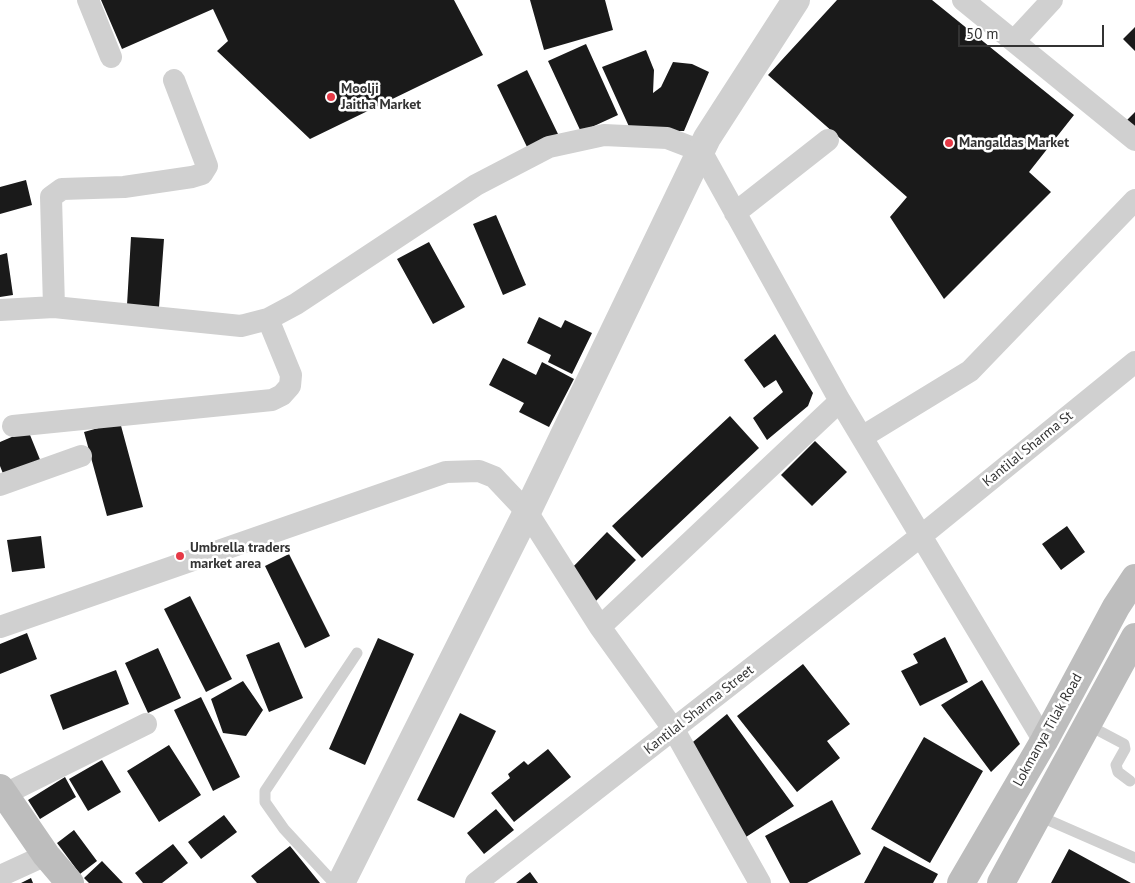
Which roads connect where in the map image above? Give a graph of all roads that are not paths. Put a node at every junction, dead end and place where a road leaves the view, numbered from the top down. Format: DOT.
graph roads {
  1 [pos="88,0"];
  2 [pos="796,0"];
  3 [pos="963,0"];
  4 [pos="1052,0"];
  5 [pos="1014,41"];
  6 [pos="111,57"];
  7 [pos="174,80"];
  8 [pos="828,140"];
  9 [pos="1135,140"];
  10 [pos="701,151"];
  11 [pos="1135,200"];
  12 [pos="735,213"];
  13 [pos="54,307"];
  14 [pos="0,310"];
  15 [pos="268,319"];
  16 [pos="1135,362"];
  17 [pos="840,401"];
  18 [pos="13,426"];
  19 [pos="862,437"];
  20 [pos="81,456"];
  21 [pos="0,485"];
  22 [pos="527,512"];
  23 [pos="921,536"];
  24 [pos="1135,578"];
  25 [pos="0,627"];
  26 [pos="600,627"];
  27 [pos="1135,637"];
  28 [pos="357,654"];
  29 [pos="146,724"];
  30 [pos="1088,725"];
  31 [pos="674,730"];
  32 [pos="1044,741"];
  33 [pos="1130,781"];
  34 [pos="2,791"];
  35 [pos="1039,816"];
  36 [pos="46,855"];
  37 [pos="1135,858"];
  38 [pos="0,876"];
  39 [pos="70,883"];
  40 [pos="334,883"];
  41 [pos="341,883"];
  42 [pos="476,883"];
  43 [pos="760,883"];
  44 [pos="961,883"];
  45 [pos="1002,883"];
  1 -- 6 [label="street"];
  2 -- 10 [label="street"];
  3 -- 5 [label="street"];
  4 -- 5 [label="street"];
  5 -- 9 [label="street"];
  7 -- 13 [label="street"];
  8 -- 12 [label="street"];
  10 -- 12 [label="street"];
  10 -- 15 [label="street"];
  10 -- 22 [label="street"];
  11 -- 19 [label="street"];
  12 -- 17 [label="street"];
  13 -- 14 [label="street"];
  13 -- 15 [label="street"];
  15 -- 18 [label="street"];
  16 -- 23 [label="street, Kantilal Sharma St"];
  17 -- 19 [label="street"];
  17 -- 26 [label="street"];
  19 -- 23 [label="street"];
  20 -- 21 [label="street"];
  22 -- 25 [label="street"];
  22 -- 26 [label="street"];
  22 -- 41 [label="street"];
  23 -- 31 [label="street, Kantilal Sharma Street"];
  23 -- 32 [label="street"];
  24 -- 32 [label="main road, Lokmanya Tilak Road"];
  26 -- 31 [label="street"];
  27 -- 30 [label="main road"];
  28 -- 40 [label="lane"];
  29 -- 34 [label="street"];
  30 -- 33 [label="lane"];
  30 -- 35 [label="main road"];
  31 -- 42 [label="street, Kantilal Sharma Street"];
  31 -- 43 [label="street"];
  32 -- 44 [label="main road, Lokmanya Tilak Road"];
  34 -- 36 [label="main road"];
  35 -- 37 [label="lane"];
  35 -- 45 [label="main road"];
  36 -- 38 [label="street"];
  36 -- 39 [label="main road"];
}
